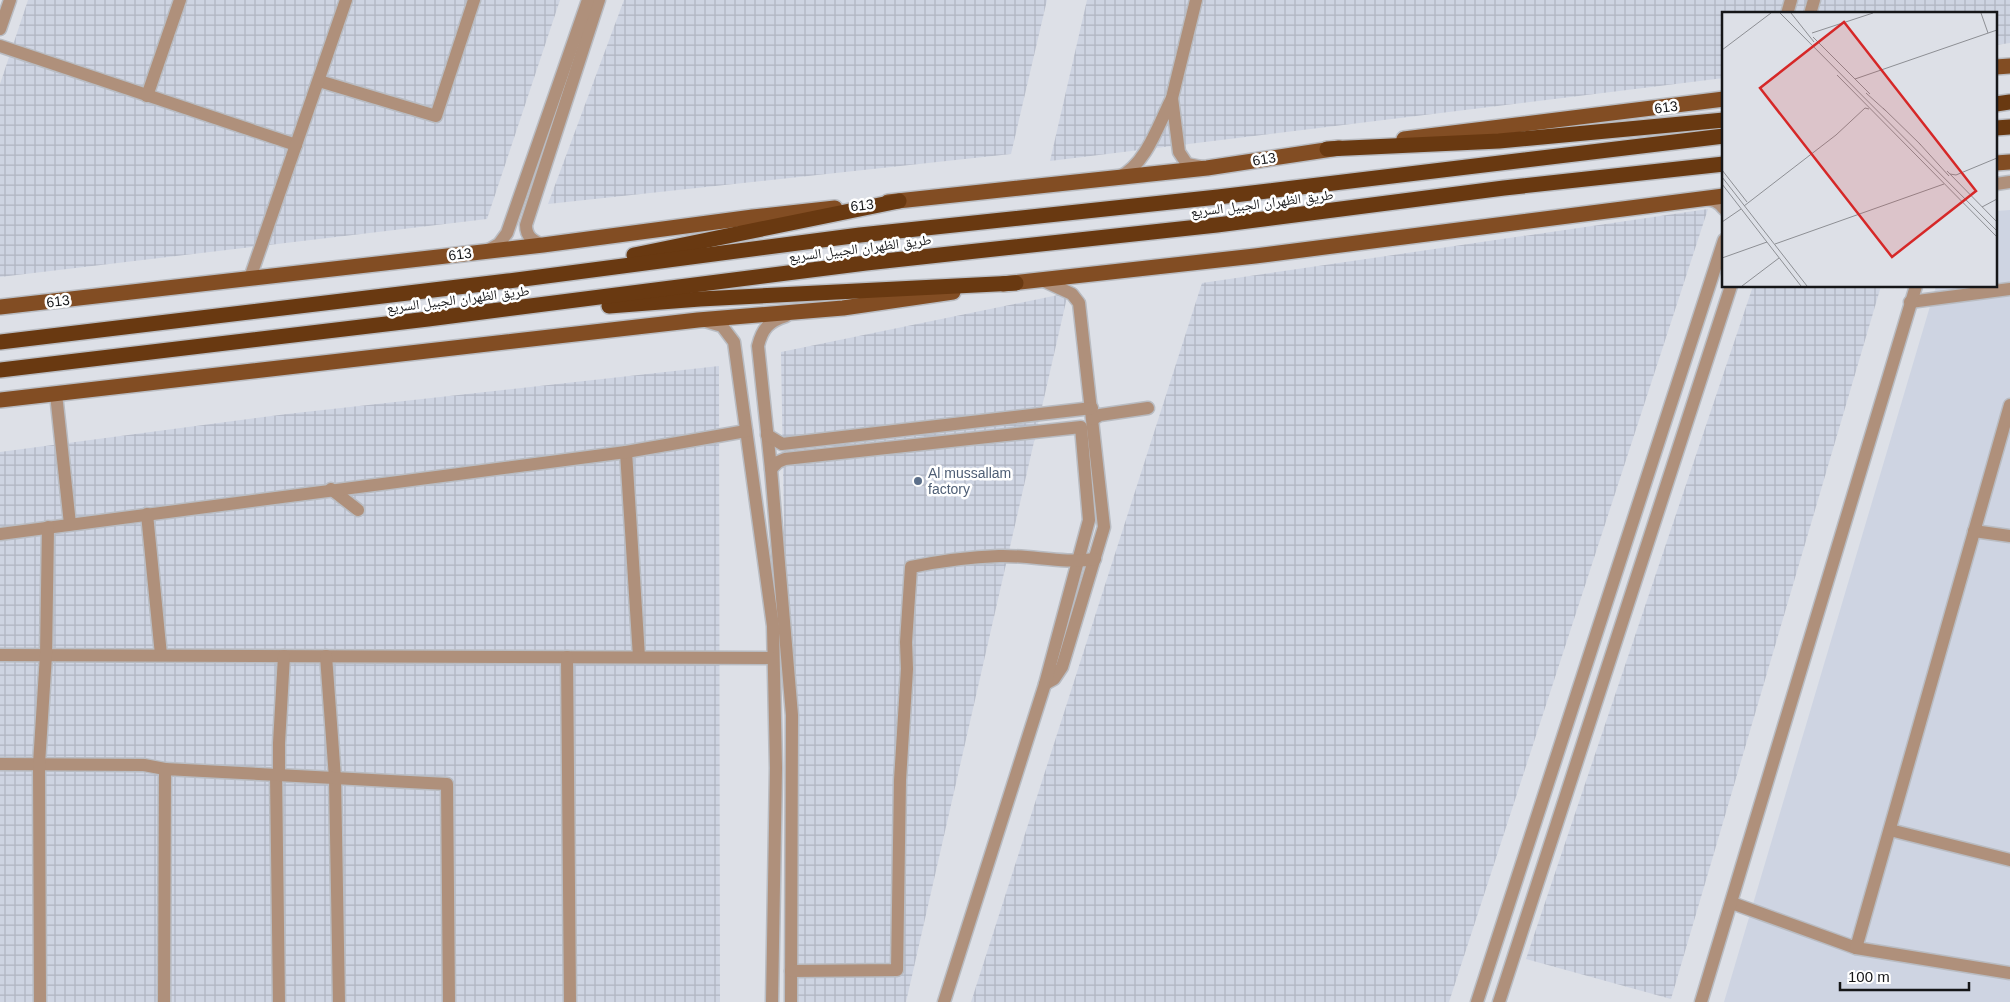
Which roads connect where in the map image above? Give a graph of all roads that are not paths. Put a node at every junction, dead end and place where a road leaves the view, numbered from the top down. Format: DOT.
graph roads {
  1 [pos="10,0"];
  2 [pos="180,0"];
  3 [pos="346,0"];
  4 [pos="474,0"];
  5 [pos="588,0"];
  6 [pos="599,0"];
  7 [pos="1196,0"];
  8 [pos="0,29"];
  9 [pos="0,46"];
  10 [pos="319,81"];
  11 [pos="147,96"];
  12 [pos="1172,98"];
  13 [pos="1722,99"];
  14 [pos="1722,120"];
  15 [pos="1722,136"];
  16 [pos="296,145"];
  17 [pos="1327,149"];
  18 [pos="1722,164"];
  19 [pos="1207,168"];
  20 [pos="1115,178"];
  21 [pos="1722,196"];
  22 [pos="1702,199"];
  23 [pos="899,201"];
  24 [pos="1722,206"];
  25 [pos="543,245"];
  26 [pos="1722,246"];
  27 [pos="486,250"];
  28 [pos="250,278"];
  29 [pos="508,281"];
  30 [pos="1044,281"];
  31 [pos="1016,282"];
  32 [pos="1730,288"];
  33 [pos="1915,288"];
  34 [pos="2010,289"];
  35 [pos="1910,302"];
  36 [pos="0,307"];
  37 [pos="800,312"];
  38 [pos="428,319"];
  39 [pos="698,320"];
  40 [pos="120,328"];
  41 [pos="0,333"];
  42 [pos="0,342"];
  43 [pos="0,370"];
  44 [pos="56,394"];
  45 [pos="0,400"];
  46 [pos="2010,405"];
  47 [pos="1148,408"];
  48 [pos="1090,420"];
  49 [pos="746,431"];
  50 [pos="876,433"];
  51 [pos="767,435"];
  52 [pos="858,451"];
  53 [pos="626,452"];
  54 [pos="771,469"];
  55 [pos="331,490"];
  56 [pos="358,510"];
  57 [pos="147,514"];
  58 [pos="70,524"];
  59 [pos="48,527"];
  60 [pos="1974,531"];
  61 [pos="0,534"];
  62 [pos="2010,536"];
  63 [pos="1095,558"];
  64 [pos="1078,562"];
  65 [pos="0,655"];
  66 [pos="46,655"];
  67 [pos="161,656"];
  68 [pos="284,656"];
  69 [pos="326,656"];
  70 [pos="567,657"];
  71 [pos="639,658"];
  72 [pos="773,658"];
  73 [pos="1045,684"];
  74 [pos="0,764"];
  75 [pos="39,764"];
  76 [pos="165,769"];
  77 [pos="278,774"];
  78 [pos="335,778"];
  79 [pos="1890,830"];
  80 [pos="1524,854"];
  81 [pos="2010,860"];
  82 [pos="1732,903"];
  83 [pos="1526,920"];
  84 [pos="1856,948"];
  85 [pos="791,971"];
  86 [pos="2010,973"];
  87 [pos="40,1002"];
  88 [pos="164,1002"];
  89 [pos="280,1002"];
  90 [pos="338,1002"];
  91 [pos="449,1002"];
  92 [pos="570,1002"];
  93 [pos="772,1002"];
  94 [pos="791,1002"];
  95 [pos="944,1002"];
  96 [pos="1476,1002"];
  97 [pos="1499,1002"];
  98 [pos="1701,1002"];
  1 -- 8 [label="street"];
  2 -- 11 [label="street"];
  3 -- 10 [label="street"];
  4 -- 10 [label="street"];
  5 -- 27 [label="street"];
  6 -- 25 [label="street"];
  7 -- 12 [label="street"];
  9 -- 11 [label="street"];
  10 -- 16 [label="street"];
  11 -- 16 [label="street"];
  12 -- 19 [label="street"];
  12 -- 20 [label="street"];
  13 -- 17 [label="main road, 613"];
  14 -- 17 [label="highway"];
  15 -- 29 [label="highway, طريق الظهران الجبيل السريع"];
  16 -- 28 [label="street"];
  17 -- 19 [label="main road, 613"];
  18 -- 38 [label="highway, طريق الظهران الجبيل السريع"];
  19 -- 20 [label="main road, 613"];
  20 -- 23 [label="main road, 613"];
  21 -- 22 [label="main road"];
  22 -- 24 [label="street"];
  22 -- 30 [label="main road"];
  23 -- 25 [label="main road, 613"];
  23 -- 29 [label="highway"];
  25 -- 27 [label="main road, 613"];
  26 -- 80 [label="street"];
  27 -- 28 [label="main road, 613"];
  28 -- 36 [label="main road, 613"];
  29 -- 40 [label="highway, طريق الظهران الجبيل السريع"];
  30 -- 31 [label="main road"];
  30 -- 48 [label="street"];
  31 -- 37 [label="main road"];
  31 -- 38 [label="highway"];
  32 -- 83 [label="street"];
  33 -- 35 [label="street"];
  34 -- 35 [label="street"];
  35 -- 82 [label="street"];
  37 -- 39 [label="main road"];
  37 -- 51 [label="street"];
  38 -- 43 [label="highway, طريق الظهران الجبيل السريع"];
  39 -- 44 [label="main road"];
  39 -- 49 [label="street"];
  40 -- 41 [label="highway"];
  40 -- 42 [label="highway, طريق الظهران الجبيل السريع"];
  44 -- 45 [label="main road"];
  44 -- 58 [label="street"];
  46 -- 60 [label="street"];
  47 -- 48 [label="street"];
  48 -- 50 [label="street"];
  48 -- 52 [label="street"];
  48 -- 63 [label="street"];
  48 -- 64 [label="street"];
  49 -- 53 [label="street"];
  49 -- 72 [label="street"];
  50 -- 51 [label="street"];
  50 -- 52 [label="street"];
  51 -- 54 [label="street"];
  52 -- 54 [label="street"];
  53 -- 55 [label="street"];
  53 -- 71 [label="street"];
  54 -- 85 [label="street"];
  55 -- 56 [label="street"];
  55 -- 57 [label="street"];
  57 -- 58 [label="street"];
  57 -- 67 [label="street"];
  58 -- 59 [label="street"];
  59 -- 61 [label="street"];
  59 -- 66 [label="street"];
  60 -- 62 [label="street"];
  60 -- 79 [label="street"];
  63 -- 64 [label="street"];
  63 -- 73 [label="street"];
  64 -- 73 [label="street"];
  64 -- 85 [label="street"];
  65 -- 66 [label="street"];
  66 -- 67 [label="street"];
  66 -- 75 [label="street"];
  67 -- 68 [label="street"];
  68 -- 69 [label="street"];
  68 -- 77 [label="street"];
  69 -- 70 [label="street"];
  69 -- 78 [label="street"];
  70 -- 71 [label="street"];
  70 -- 92 [label="street"];
  71 -- 72 [label="street"];
  72 -- 93 [label="street"];
  73 -- 95 [label="street"];
  74 -- 75 [label="street"];
  75 -- 76 [label="street"];
  75 -- 87 [label="street"];
  76 -- 77 [label="street"];
  76 -- 88 [label="street"];
  77 -- 78 [label="street"];
  77 -- 89 [label="street"];
  78 -- 90 [label="street"];
  78 -- 91 [label="street"];
  79 -- 81 [label="street"];
  79 -- 84 [label="street"];
  80 -- 83 [label="street"];
  80 -- 96 [label="street"];
  82 -- 84 [label="street"];
  82 -- 98 [label="street"];
  83 -- 97 [label="street"];
  84 -- 86 [label="street"];
  85 -- 94 [label="street"];
}
